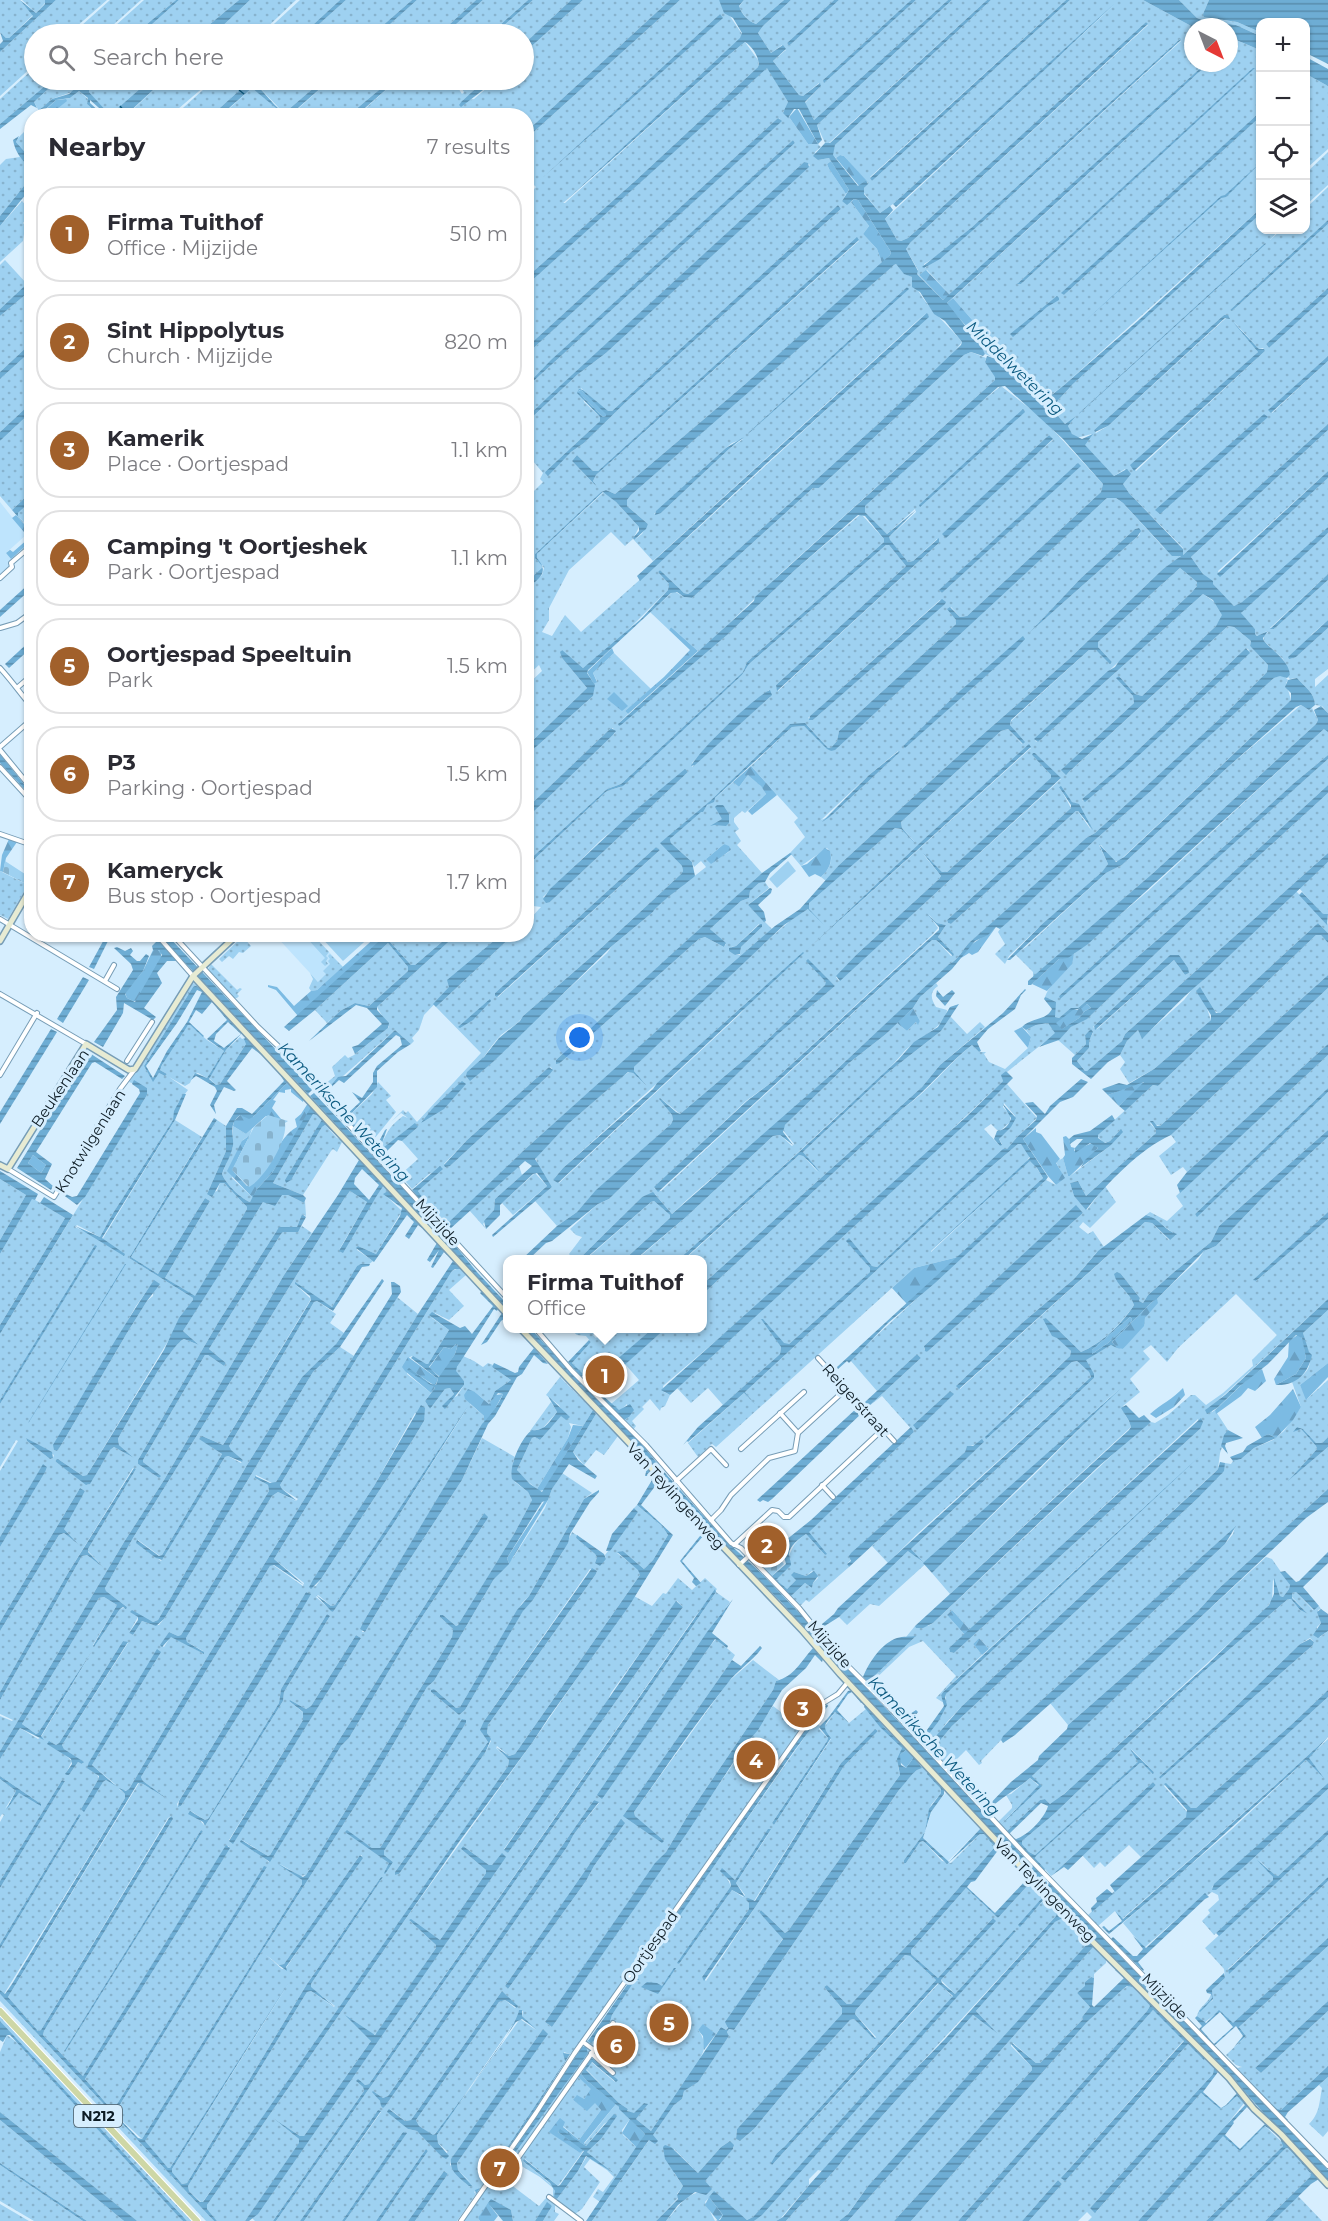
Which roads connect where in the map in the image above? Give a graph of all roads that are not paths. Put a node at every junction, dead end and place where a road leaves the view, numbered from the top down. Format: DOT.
graph roads {
  1 [pos="24,552"];
  2 [pos="0,578"];
  3 [pos="24,618"];
  4 [pos="0,628"];
  5 [pos="0,668"];
  6 [pos="24,682"];
  7 [pos="18,687"];
  8 [pos="24,698"];
  9 [pos="24,726"];
  10 [pos="0,749"];
  11 [pos="0,767"];
  12 [pos="24,779"];
  13 [pos="24,793"];
  14 [pos="0,834"];
  15 [pos="24,843"];
  16 [pos="24,899"];
  17 [pos="3,922"];
  18 [pos="24,934"];
  19 [pos="0,941"];
  20 [pos="38,942"];
  21 [pos="163,942"];
  22 [pos="179,942"];
  23 [pos="230,942"];
  24 [pos="114,965"];
  25 [pos="202,968"];
  26 [pos="194,976"];
  27 [pos="105,981"];
  28 [pos="117,989"];
  29 [pos="0,994"];
  30 [pos="37,1013"];
  31 [pos="152,1022"];
  32 [pos="142,1037"];
  33 [pos="152,1043"];
  34 [pos="86,1044"];
  35 [pos="127,1061"];
  36 [pos="135,1069"];
  37 [pos="0,1075"];
  38 [pos="0,1165"];
  39 [pos="8,1169"];
  40 [pos="503,1295"];
  41 [pos="503,1311"];
  42 [pos="524,1333"];
  43 [pos="539,1333"];
  44 [pos="818,1358"];
  45 [pos="846,1389"];
  46 [pos="804,1392"];
  47 [pos="780,1413"];
  48 [pos="883,1429"];
  49 [pos="798,1433"];
  50 [pos="894,1441"];
  51 [pos="741,1449"];
  52 [pos="726,1465"];
  53 [pos="675,1481"];
  54 [pos="822,1485"];
  55 [pos="833,1497"];
  56 [pos="711,1520"];
  57 [pos="734,1545"];
  58 [pos="748,1557"];
  59 [pos="741,1564"];
  60 [pos="848,1683"];
  61 [pos="0,2011"];
  62 [pos="613,2023"];
  63 [pos="583,2042"];
  64 [pos="592,2052"];
  65 [pos="613,2073"];
  66 [pos="502,2162"];
  67 [pos="1328,2166"];
  68 [pos="1328,2185"];
  69 [pos="549,2197"];
  70 [pos="197,2221"];
  71 [pos="461,2221"];
  72 [pos="581,2221"];
  1 -- 2 [label="street"];
  3 -- 4 [label="street"];
  5 -- 7 [label="street"];
  6 -- 7 [label="street"];
  7 -- 8 [label="street"];
  9 -- 10 [label="street"];
  10 -- 12 [label="street"];
  11 -- 13 [label="street"];
  14 -- 15 [label="street"];
  16 -- 17 [label="street"];
  17 -- 18 [label="street"];
  17 -- 19 [label="street"];
  20 -- 27 [label="street"];
  21 -- 26 [label="street"];
  22 -- 25 [label="street, Mijzijde"];
  23 -- 25 [label="street"];
  24 -- 27 [label="street"];
  25 -- 26 [label="street"];
  25 -- 40 [label="street, Mijzijde"];
  26 -- 33 [label="street"];
  26 -- 41 [label="street"];
  27 -- 28 [label="street"];
  29 -- 30 [label="street"];
  30 -- 34 [label="street"];
  30 -- 37 [label="street"];
  31 -- 32 [label="street"];
  32 -- 33 [label="street"];
  32 -- 35 [label="street"];
  33 -- 36 [label="street"];
  34 -- 36 [label="street, Beukenlaan"];
  34 -- 39 [label="street, Beukenlaan"];
  36 -- 39 [label="street, Knotwilgenlaan"];
  38 -- 39 [label="street"];
  42 -- 59 [label="street, Van Teylingenweg"];
  43 -- 53 [label="street, Mijzijde"];
  44 -- 45 [label="street, Reigerstraat"];
  45 -- 48 [label="street, Reigerstraat"];
  45 -- 49 [label="street"];
  46 -- 47 [label="street"];
  47 -- 49 [label="street"];
  47 -- 51 [label="street"];
  48 -- 50 [label="street, Reigerstraat"];
  48 -- 54 [label="street"];
  49 -- 56 [label="street"];
  52 -- 53 [label="street"];
  53 -- 56 [label="street, Mijzijde"];
  54 -- 55 [label="street"];
  54 -- 57 [label="street"];
  56 -- 57 [label="street, Mijzijde"];
  57 -- 58 [label="street, Mijzijde"];
  58 -- 59 [label="street"];
  58 -- 67 [label="street, Mijzijde"];
  59 -- 60 [label="street, Van Teylingenweg"];
  60 -- 63 [label="street, Oortjespad"];
  60 -- 68 [label="street, Van Teylingenweg"];
  61 -- 70 [label="main road, N212"];
  62 -- 64 [label="street"];
  63 -- 64 [label="street"];
  63 -- 66 [label="street, Oortjespad"];
  64 -- 65 [label="street"];
  64 -- 66 [label="street"];
  66 -- 71 [label="street, Oortjespad"];
  69 -- 72 [label="street"];
}
